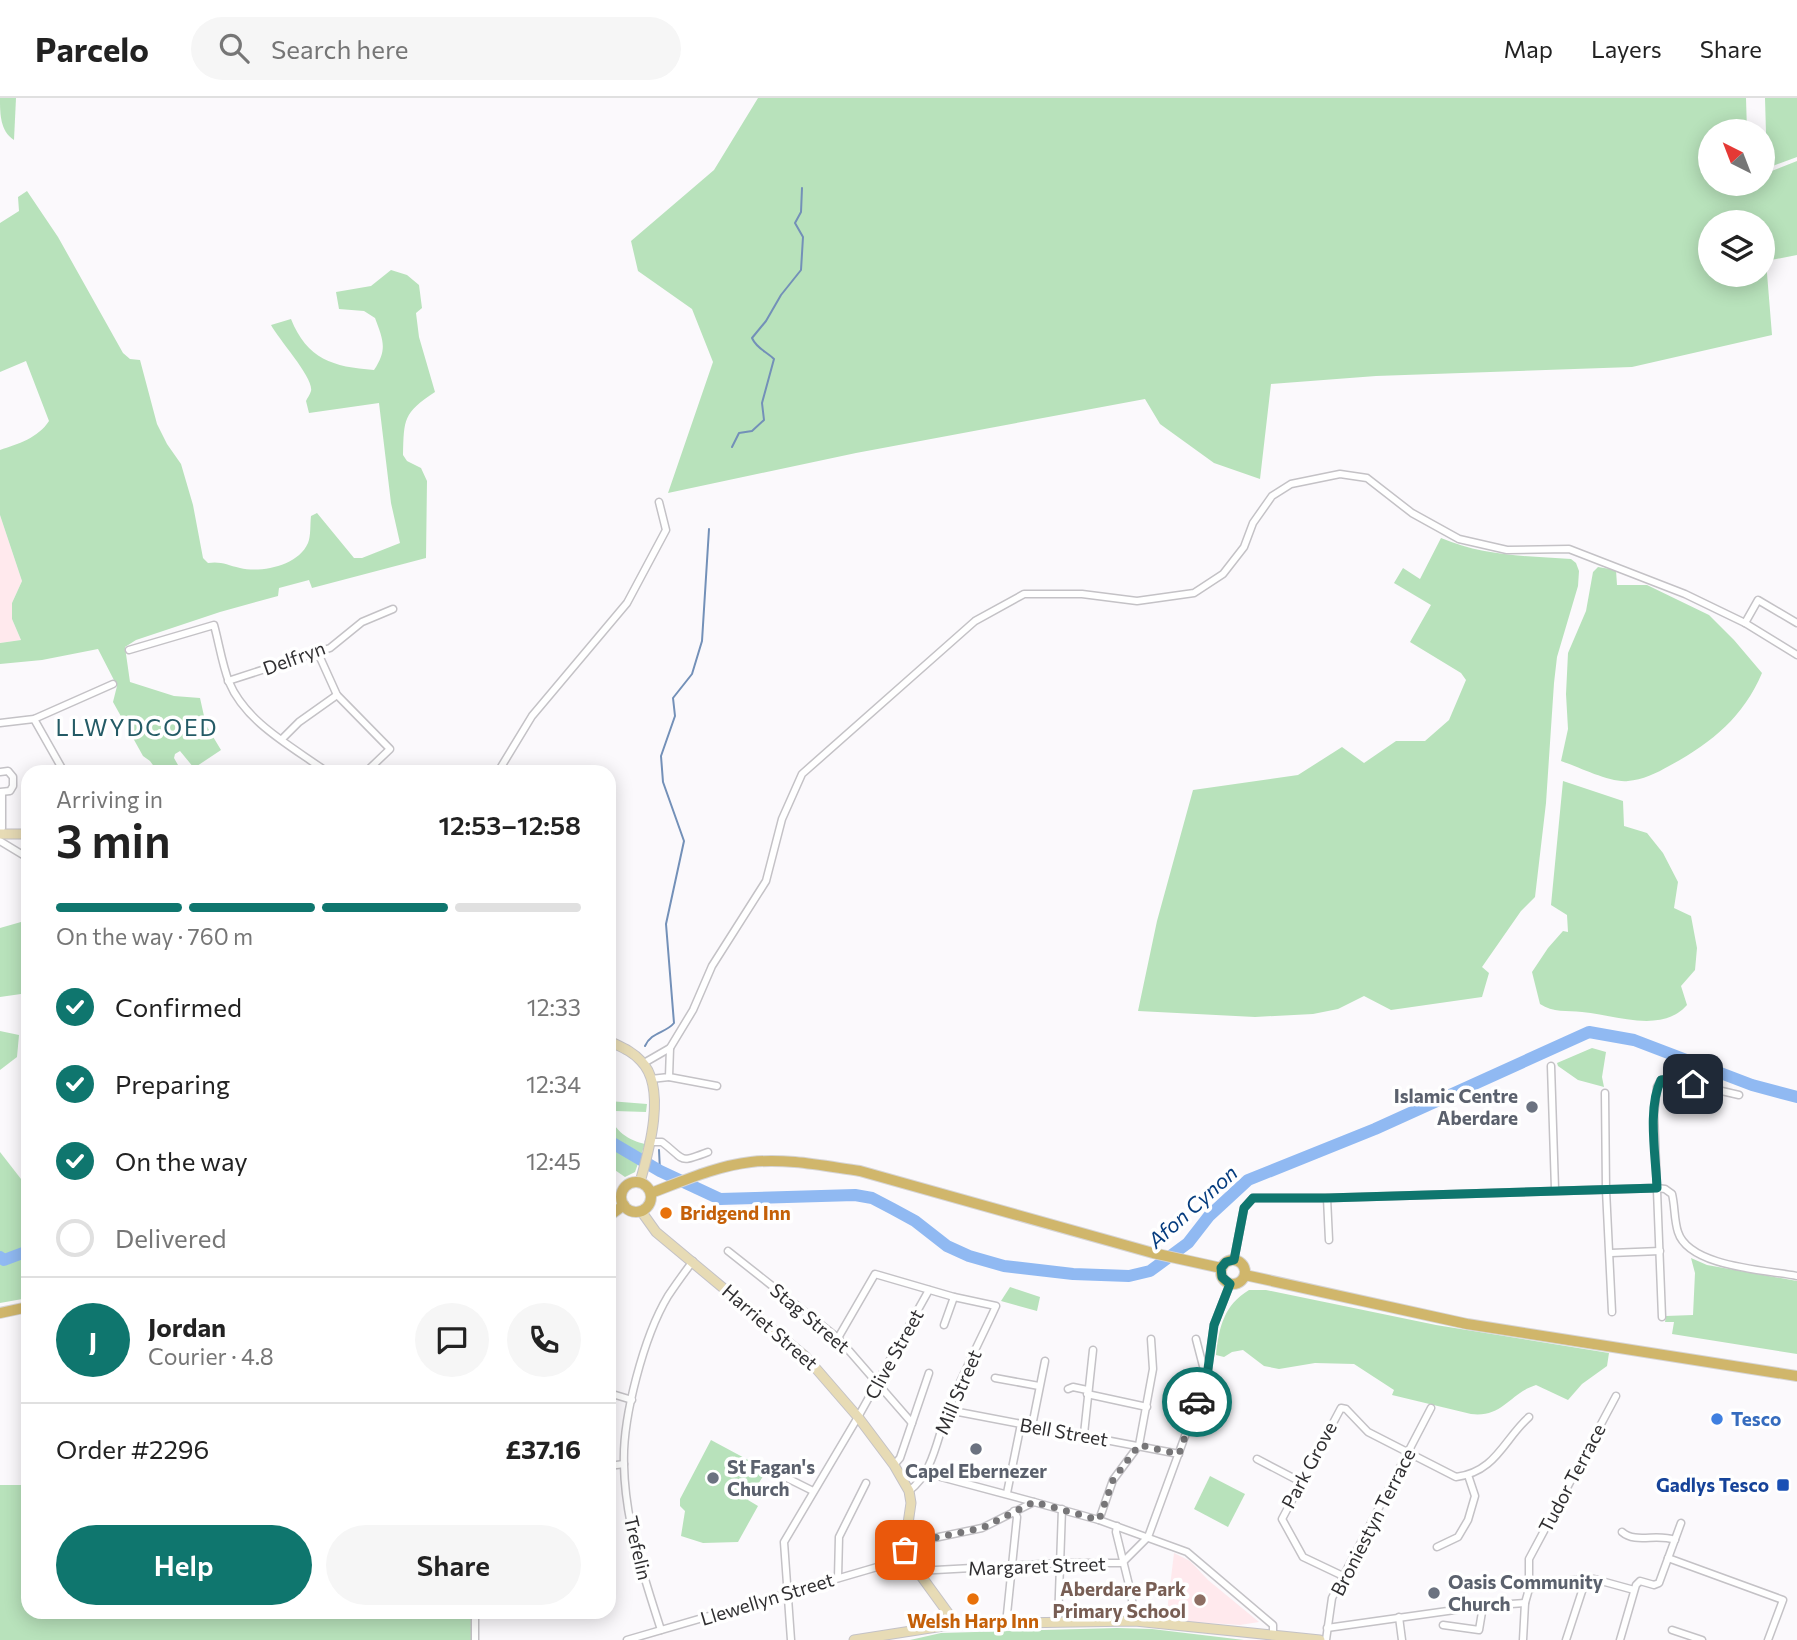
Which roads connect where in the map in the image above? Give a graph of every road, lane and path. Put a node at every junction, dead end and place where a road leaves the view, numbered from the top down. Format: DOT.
graph roads {
  1 [pos="659,502"];
  2 [pos="393,609"];
  3 [pos="1745,623"];
  4 [pos="1797,623"];
  5 [pos="129,650"];
  6 [pos="318,653"];
  7 [pos="1797,655"];
  8 [pos="228,681"];
  9 [pos="113,684"];
  10 [pos="337,695"];
  11 [pos="34,719"];
  12 [pos="0,723"];
  13 [pos="282,739"];
  14 [pos="60,765"];
  15 [pos="317,765"];
  16 [pos="373,765"];
  17 [pos="502,765"];
  18 [pos="0,772"];
  19 [pos="1,792"];
  20 [pos="0,833"];
  21 [pos="21,834"];
  22 [pos="0,841"];
  23 [pos="21,854"];
  24 [pos="616,1044"];
  25 [pos="670,1048"];
  26 [pos="644,1063"];
  27 [pos="1551,1066"];
  28 [pos="669,1077"];
  29 [pos="651,1079"];
  30 [pos="717,1086"];
  31 [pos="1605,1093"];
  32 [pos="1739,1095"];
  33 [pos="649,1142"];
  34 [pos="708,1152"];
  35 [pos="641,1177"];
  36 [pos="1657,1188"];
  37 [pos="1555,1189"];
  38 [pos="1606,1190"];
  39 [pos="651,1193"];
  40 [pos="1327,1198"];
  41 [pos="624,1205"];
  42 [pos="616,1211"];
  43 [pos="641,1211"];
  44 [pos="1329,1240"];
  45 [pos="729,1251"];
  46 [pos="1660,1251"];
  47 [pos="1611,1253"];
  48 [pos="1234,1260"];
  49 [pos="693,1261"];
  50 [pos="1221,1268"];
  51 [pos="1245,1275"];
  52 [pos="1797,1276"];
  53 [pos="1230,1284"];
  54 [pos="929,1290"];
  55 [pos="954,1297"];
  56 [pos="21,1308"];
  57 [pos="1612,1312"];
  58 [pos="0,1313"];
  59 [pos="1662,1317"];
  60 [pos="944,1325"];
  61 [pos="838,1338"];
  62 [pos="1151,1339"];
  63 [pos="1196,1339"];
  64 [pos="1093,1350"];
  65 [pos="1045,1361"];
  66 [pos="1208,1368"];
  67 [pos="929,1373"];
  68 [pos="1797,1376"];
  69 [pos="996,1378"];
  70 [pos="878,1382"];
  71 [pos="1039,1386"];
  72 [pos="1068,1389"];
  73 [pos="1087,1392"];
  74 [pos="616,1395"];
  75 [pos="1616,1396"];
  76 [pos="632,1400"];
  77 [pos="1147,1407"];
  78 [pos="1431,1408"];
  79 [pos="948,1410"];
  80 [pos="859,1417"];
  81 [pos="1529,1418"];
  82 [pos="912,1423"];
  83 [pos="1021,1424"];
  84 [pos="1032,1426"];
  85 [pos="1084,1434"];
  86 [pos="1139,1445"];
  87 [pos="1408,1453"];
  88 [pos="1179,1454"];
  89 [pos="1257,1459"];
  90 [pos="624,1464"];
  91 [pos="616,1465"];
  92 [pos="894,1465"];
  93 [pos="767,1468"];
  94 [pos="926,1473"];
  95 [pos="1468,1475"];
  96 [pos="1301,1482"];
  97 [pos="866,1483"];
  98 [pos="909,1491"];
  99 [pos="813,1492"];
  100 [pos="1006,1493"];
  101 [pos="1034,1502"];
  102 [pos="1062,1509"];
  103 [pos="1014,1511"];
  104 [pos="1099,1520"];
  105 [pos="1681,1523"];
  106 [pos="1117,1526"];
  107 [pos="1622,1532"];
  108 [pos="1148,1537"];
  109 [pos="1675,1540"];
  110 [pos="905,1544"];
  111 [pos="1437,1547"];
  112 [pos="908,1558"];
  113 [pos="1668,1558"];
  114 [pos="1124,1561"];
  115 [pos="1061,1563"];
  116 [pos="1011,1566"];
  117 [pos="916,1571"];
  118 [pos="1343,1576"];
  119 [pos="838,1578"];
  120 [pos="1586,1579"];
  121 [pos="1529,1589"];
  122 [pos="1634,1590"];
  123 [pos="787,1593"];
  124 [pos="1525,1603"];
  125 [pos="1483,1606"];
  126 [pos="1399,1617"];
  127 [pos="475,1619"];
  128 [pos="1135,1621"];
  129 [pos="1058,1622"];
  130 [pos="956,1624"];
  131 [pos="1006,1624"];
  132 [pos="1443,1625"];
  133 [pos="1327,1628"];
  134 [pos="661,1630"];
  135 [pos="1672,1630"];
  136 [pos="1273,1636"];
  137 [pos="475,1640"];
  138 [pos="626,1640"];
  139 [pos="791,1640"];
  140 [pos="854,1640"];
  141 [pos="1320,1640"];
  142 [pos="1326,1640"];
  143 [pos="1402,1640"];
  144 [pos="1523,1640"];
  145 [pos="1566,1640"];
  146 [pos="1620,1640"];
  147 [pos="1702,1640"];
  148 [pos="1769,1640"];
  1 -- 17 [label="street"];
  2 -- 6 [label="street, Delfryn"];
  3 -- 4 [label="street"];
  3 -- 7 [label="street"];
  3 -- 25 [label="street"];
  5 -- 8 [label="street"];
  6 -- 8 [label="street, Delfryn"];
  6 -- 10 [label="street"];
  8 -- 13 [label="street"];
  9 -- 11 [label="street"];
  10 -- 13 [label="street"];
  10 -- 16 [label="street"];
  11 -- 12 [label="street"];
  11 -- 14 [label="street"];
  13 -- 15 [label="street"];
  18 -- 19 [label="street"];
  19 -- 20 [label="street"];
  20 -- 21 [label="main road"];
  22 -- 23 [label="street"];
  24 -- 26 [label="main road"];
  25 -- 26 [label="street"];
  25 -- 28 [label="street"];
  26 -- 29 [label="main road"];
  27 -- 37 [label="street"];
  28 -- 29 [label="street"];
  28 -- 30 [label="street"];
  29 -- 33 [label="main road"];
  31 -- 38 [label="street"];
  32 -- 36 [label="street"];
  33 -- 34 [label="street"];
  33 -- 35 [label="main road"];
  35 -- 39 [label="main road"];
  35 -- 41 [label="main road"];
  36 -- 38 [label="street"];
  36 -- 46 [label="street"];
  36 -- 52 [label="street"];
  37 -- 38 [label="street"];
  37 -- 40 [label="street"];
  38 -- 47 [label="street"];
  39 -- 43 [label="main road"];
  39 -- 50 [label="main road"];
  40 -- 44 [label="street"];
  40 -- 48 [label="street"];
  41 -- 42 [label="main road"];
  41 -- 43 [label="main road"];
  43 -- 49 [label="main road, Harriet Street"];
  45 -- 61 [label="street, Stag Street"];
  46 -- 47 [label="street"];
  46 -- 59 [label="street"];
  47 -- 57 [label="street"];
  48 -- 50 [label="main road"];
  48 -- 51 [label="main road"];
  49 -- 76 [label="street, Trefelin"];
  49 -- 80 [label="main road, Harriet Street"];
  50 -- 53 [label="main road"];
  51 -- 53 [label="main road"];
  51 -- 68 [label="main road"];
  53 -- 66 [label="street"];
  54 -- 55 [label="street"];
  54 -- 61 [label="street"];
  54 -- 70 [label="street, Clive Street"];
  55 -- 60 [label="street"];
  55 -- 79 [label="street, Mill Street"];
  56 -- 58 [label="main road"];
  61 -- 70 [label="street, Stag Street"];
  62 -- 77 [label="street"];
  63 -- 66 [label="street"];
  64 -- 73 [label="street"];
  65 -- 71 [label="street"];
  66 -- 88 [label="street"];
  67 -- 82 [label="street"];
  69 -- 71 [label="street"];
  70 -- 80 [label="street, Clive Street"];
  70 -- 82 [label="street, Stag Street"];
  71 -- 84 [label="street"];
  72 -- 73 [label="street"];
  73 -- 77 [label="street"];
  73 -- 85 [label="street"];
  74 -- 76 [label="street"];
  75 -- 121 [label="street, Tudor Terrace"];
  76 -- 90 [label="street, Trefelin"];
  77 -- 86 [label="street"];
  78 -- 87 [label="street, Broniestyn Terrace"];
  79 -- 83 [label="street, Bell Street"];
  79 -- 94 [label="street, Mill Street"];
  80 -- 92 [label="main road, Harriet Street"];
  80 -- 99 [label="street, Clive Street"];
  81 -- 95 [label="street"];
  82 -- 92 [label="street"];
  83 -- 84 [label="street, Bell Street"];
  83 -- 100 [label="street"];
  84 -- 85 [label="street, Bell Street"];
  85 -- 86 [label="street, Bell Street"];
  86 -- 88 [label="street, Bell Street"];
  86 -- 104 [label="street"];
  87 -- 95 [label="street"];
  87 -- 96 [label="street, Park Grove"];
  87 -- 118 [label="street, Broniestyn Terrace"];
  88 -- 108 [label="street"];
  89 -- 96 [label="street"];
  90 -- 91 [label="street"];
  90 -- 134 [label="street, Trefelin"];
  92 -- 98 [label="main road, Harriet Street"];
  93 -- 99 [label="street"];
  94 -- 98 [label="street, Mill Street"];
  94 -- 100 [label="street"];
  95 -- 111 [label="street"];
  96 -- 118 [label="street, Park Grove"];
  97 -- 119 [label="street"];
  98 -- 110 [label="main road"];
  99 -- 123 [label="street, Clive Street"];
  100 -- 101 [label="street"];
  101 -- 102 [label="street"];
  101 -- 103 [label="street"];
  102 -- 104 [label="street"];
  102 -- 115 [label="street"];
  103 -- 110 [label="street"];
  103 -- 116 [label="street"];
  104 -- 106 [label="street"];
  105 -- 109 [label="street"];
  106 -- 108 [label="street"];
  106 -- 114 [label="street"];
  107 -- 109 [label="street"];
  108 -- 114 [label="street, Margaret Street"];
  108 -- 136 [label="street"];
  109 -- 113 [label="street"];
  110 -- 112 [label="main road"];
  112 -- 117 [label="main road"];
  112 -- 119 [label="street, Llewellyn Street"];
  113 -- 122 [label="street"];
  113 -- 148 [label="street"];
  114 -- 115 [label="street, Margaret Street"];
  114 -- 128 [label="street"];
  115 -- 116 [label="street, Margaret Street"];
  115 -- 129 [label="street"];
  116 -- 117 [label="street, Margaret Street"];
  116 -- 131 [label="street"];
  117 -- 130 [label="main road"];
  118 -- 133 [label="street, Broniestyn Terrace"];
  119 -- 123 [label="street, Llewellyn Street"];
  120 -- 121 [label="street"];
  120 -- 122 [label="street"];
  120 -- 145 [label="street"];
  121 -- 124 [label="street"];
  122 -- 146 [label="street"];
  123 -- 134 [label="street, Llewellyn Street"];
  123 -- 139 [label="street, Clive Street"];
  124 -- 125 [label="street"];
  124 -- 144 [label="street"];
  125 -- 126 [label="street"];
  125 -- 132 [label="street"];
  126 -- 133 [label="street"];
  126 -- 143 [label="street"];
  127 -- 137 [label="street"];
  128 -- 129 [label="main road"];
  128 -- 136 [label="main road"];
  129 -- 131 [label="main road"];
  130 -- 131 [label="main road"];
  130 -- 140 [label="main road"];
  133 -- 142 [label="street, Broniestyn Terrace"];
  134 -- 138 [label="street, Llewellyn Street"];
  135 -- 147 [label="street"];
  136 -- 141 [label="main road"];
}
